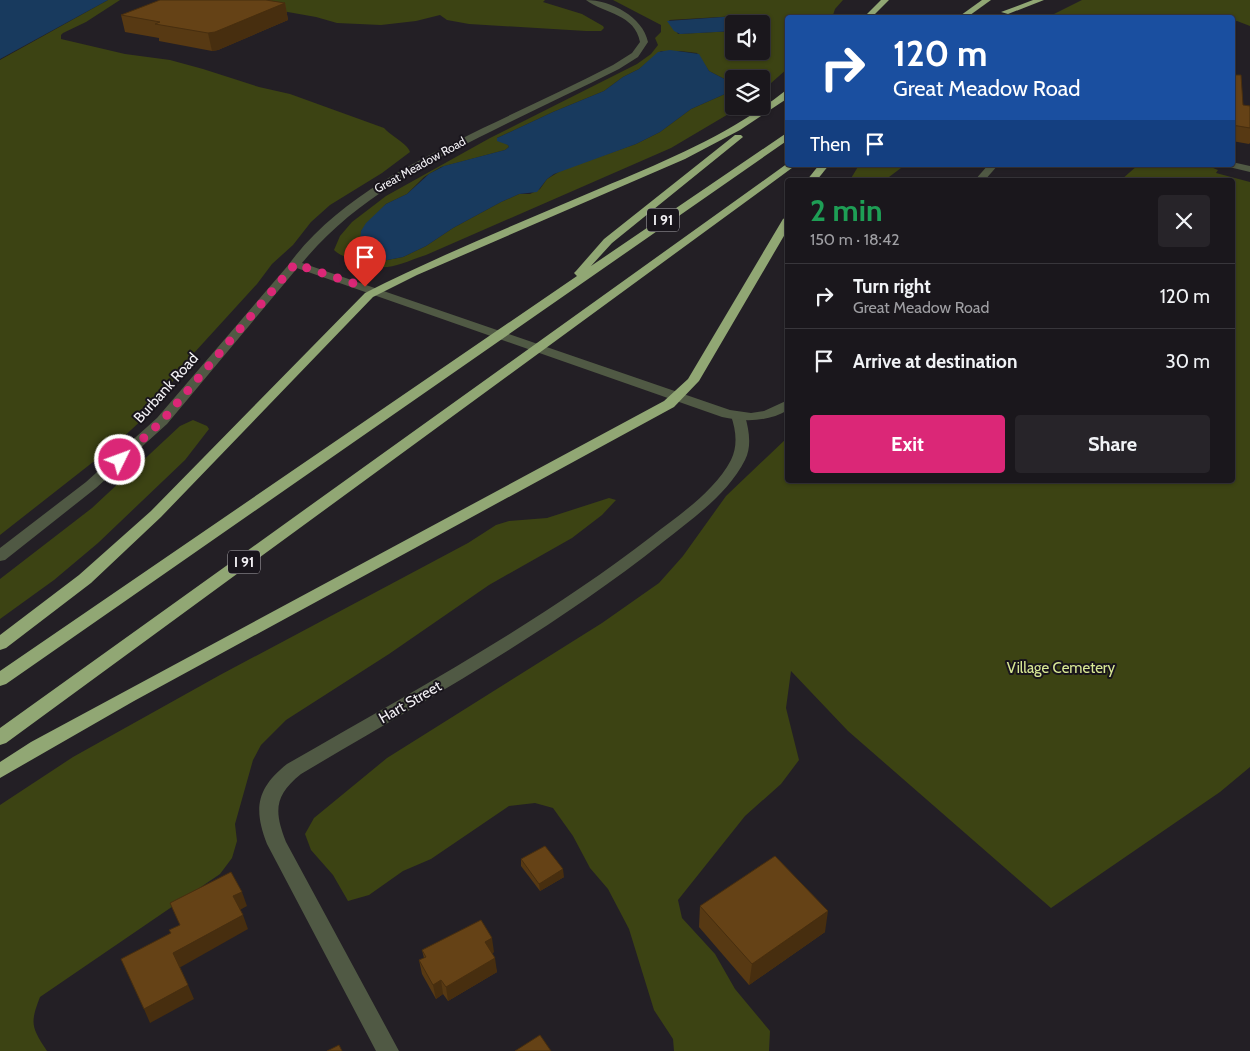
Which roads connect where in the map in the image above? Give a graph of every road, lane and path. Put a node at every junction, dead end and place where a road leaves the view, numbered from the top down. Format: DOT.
graph roads {
  1 [pos="590,0"];
  2 [pos="876,0"];
  3 [pos="885,0"];
  4 [pos="988,0"];
  5 [pos="1024,0"];
  6 [pos="1040,0"];
  7 [pos="1005,12"];
  8 [pos="869,14"];
  9 [pos="965,15"];
  10 [pos="1001,15"];
  11 [pos="785,95"];
  12 [pos="757,118"];
  13 [pos="785,137"];
  14 [pos="1235,166"];
  15 [pos="788,167"];
  16 [pos="822,167"];
  17 [pos="991,167"];
  18 [pos="1250,169"];
  19 [pos="814,178"];
  20 [pos="982,178"];
  21 [pos="785,224"];
  22 [pos="295,264"];
  23 [pos="577,280"];
  24 [pos="375,291"];
  25 [pos="677,398"];
  26 [pos="785,406"];
  27 [pos="738,416"];
  28 [pos="0,556"];
  29 [pos="0,644"];
  30 [pos="0,680"];
  31 [pos="0,738"];
  32 [pos="0,771"];
  33 [pos="388,1051"];
  1 -- 22 [label="street, Great Meadow Road"];
  2 -- 8 [label="highway"];
  3 -- 8 [label="highway"];
  4 -- 9 [label="highway"];
  5 -- 7 [label="highway"];
  6 -- 7 [label="highway"];
  7 -- 10 [label="highway"];
  11 -- 12 [label="highway"];
  12 -- 23 [label="highway"];
  12 -- 24 [label="highway"];
  13 -- 23 [label="highway, I 91"];
  14 -- 18 [label="street"];
  15 -- 31 [label="highway, I 91"];
  16 -- 19 [label="highway"];
  17 -- 20 [label="street"];
  21 -- 25 [label="highway"];
  22 -- 24 [label="street"];
  22 -- 28 [label="street, Burbank Road"];
  23 -- 30 [label="highway, I 91"];
  24 -- 25 [label="street"];
  24 -- 29 [label="highway"];
  25 -- 27 [label="street"];
  25 -- 32 [label="highway"];
  26 -- 27 [label="street"];
  27 -- 33 [label="street, Hart Street"];
}
